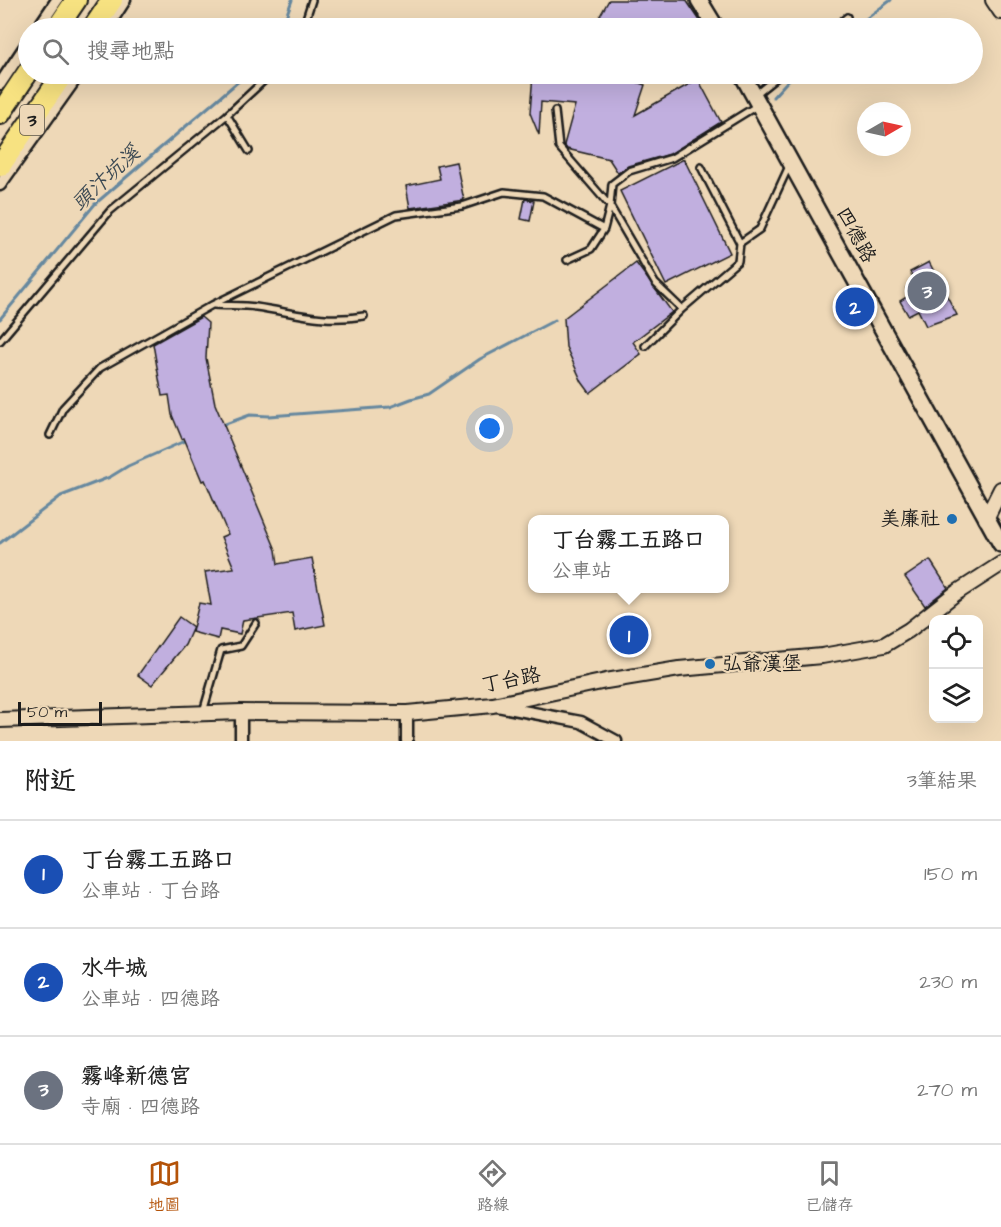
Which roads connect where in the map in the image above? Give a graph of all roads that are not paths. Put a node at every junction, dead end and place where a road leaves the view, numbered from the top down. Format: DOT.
graph roads {
  1 [pos="57,0"];
  2 [pos="76,0"];
  3 [pos="112,0"];
  4 [pos="125,0"];
  5 [pos="312,0"];
  6 [pos="699,0"];
  7 [pos="993,0"];
  8 [pos="1001,12"];
  9 [pos="45,18"];
  10 [pos="64,18"];
  11 [pos="100,18"];
  12 [pos="113,18"];
  13 [pos="306,18"];
  14 [pos="710,18"];
  15 [pos="18,57"];
  16 [pos="0,84"];
  17 [pos="20,84"];
  18 [pos="56,84"];
  19 [pos="72,84"];
  20 [pos="260,84"];
  21 [pos="748,84"];
  22 [pos="772,84"];
  23 [pos="757,100"];
  24 [pos="555,111"];
  25 [pos="0,114"];
  26 [pos="227,115"];
  27 [pos="249,151"];
  28 [pos="791,161"];
  29 [pos="0,166"];
  30 [pos="700,167"];
  31 [pos="0,185"];
  32 [pos="610,206"];
  33 [pos="604,230"];
  34 [pos="740,243"];
  35 [pos="567,260"];
  36 [pos="212,305"];
  37 [pos="682,309"];
  38 [pos="364,316"];
  39 [pos="0,341"];
  40 [pos="645,346"];
  41 [pos="50,435"];
  42 [pos="1001,489"];
  43 [pos="986,519"];
  44 [pos="1001,544"];
  45 [pos="1001,564"];
  46 [pos="256,623"];
  47 [pos="493,705"];
  48 [pos="241,712"];
  49 [pos="407,713"];
  50 [pos="203,714"];
  51 [pos="0,720"];
  52 [pos="241,741"];
  53 [pos="407,741"];
  54 [pos="616,741"];
  1 -- 9 [label="street"];
  2 -- 10 [label="highway"];
  3 -- 11 [label="highway"];
  4 -- 12 [label="street"];
  5 -- 13 [label="lane"];
  6 -- 14 [label="main road"];
  7 -- 8 [label="street"];
  15 -- 16 [label="street"];
  17 -- 25 [label="highway, 3"];
  18 -- 29 [label="highway, 3"];
  19 -- 31 [label="street"];
  20 -- 26 [label="lane"];
  21 -- 23 [label="main road, 四德路"];
  22 -- 23 [label="lane"];
  23 -- 28 [label="main road, 四德路"];
  23 -- 32 [label="lane"];
  24 -- 32 [label="lane"];
  26 -- 27 [label="lane"];
  26 -- 39 [label="lane"];
  28 -- 34 [label="lane"];
  28 -- 43 [label="main road, 四德路"];
  30 -- 34 [label="lane"];
  32 -- 33 [label="lane"];
  32 -- 37 [label="lane"];
  33 -- 35 [label="lane"];
  33 -- 36 [label="lane"];
  34 -- 37 [label="lane"];
  36 -- 38 [label="lane"];
  36 -- 41 [label="lane"];
  37 -- 40 [label="lane"];
  42 -- 43 [label="street"];
  43 -- 44 [label="main road, 四德路"];
  45 -- 47 [label="street, 丁台路"];
  46 -- 50 [label="lane"];
  47 -- 49 [label="street, 丁台路"];
  47 -- 54 [label="street"];
  48 -- 49 [label="street, 丁台路"];
  48 -- 50 [label="street, 丁台路"];
  48 -- 52 [label="street"];
  49 -- 53 [label="street"];
  50 -- 51 [label="street, 丁台路"];
}
